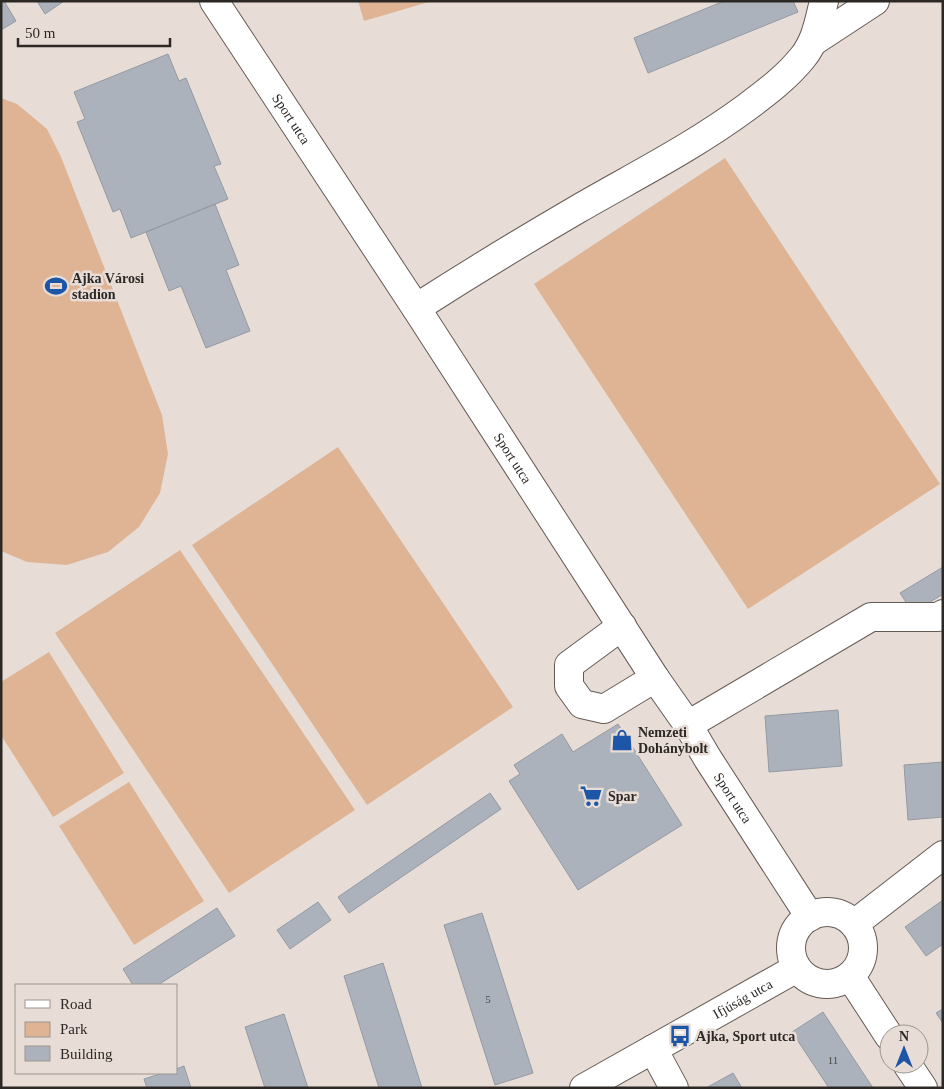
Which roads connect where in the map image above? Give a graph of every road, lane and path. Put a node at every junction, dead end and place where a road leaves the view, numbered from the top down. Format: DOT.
graph roads {
  1 [pos="214,1"];
  2 [pos="824,1"];
  3 [pos="875,1"];
  4 [pos="814,41"];
  5 [pos="416,308"];
  6 [pos="943,614"];
  7 [pos="622,626"];
  8 [pos="656,678"];
  9 [pos="688,725"];
  10 [pos="943,855"];
  11 [pos="810,917"];
  12 [pos="854,924"];
  13 [pos="797,968"];
  14 [pos="850,976"];
  15 [pos="881,1024"];
  16 [pos="653,1049"];
  17 [pos="914,1074"];
  18 [pos="584,1088"];
  19 [pos="674,1088"];
  20 [pos="923,1088"];
  1 -- 5 [label="street, Sport utca"];
  2 -- 4 [label="street"];
  3 -- 4 [label="street"];
  4 -- 5 [label="street"];
  5 -- 7 [label="street, Sport utca"];
  6 -- 9 [label="street"];
  7 -- 8 [label="street, Sport utca"];
  7 -- 8 [label="street"];
  8 -- 9 [label="street, Sport utca"];
  9 -- 11 [label="street, Sport utca"];
  10 -- 12 [label="street"];
  11 -- 12 [label="street"];
  11 -- 13 [label="street"];
  12 -- 14 [label="street"];
  13 -- 14 [label="street"];
  13 -- 16 [label="street, Ifjúság utca"];
  14 -- 15 [label="street"];
  16 -- 18 [label="street, Ifjúság utca"];
  16 -- 19 [label="street"];
  17 -- 20 [label="street"];
}
